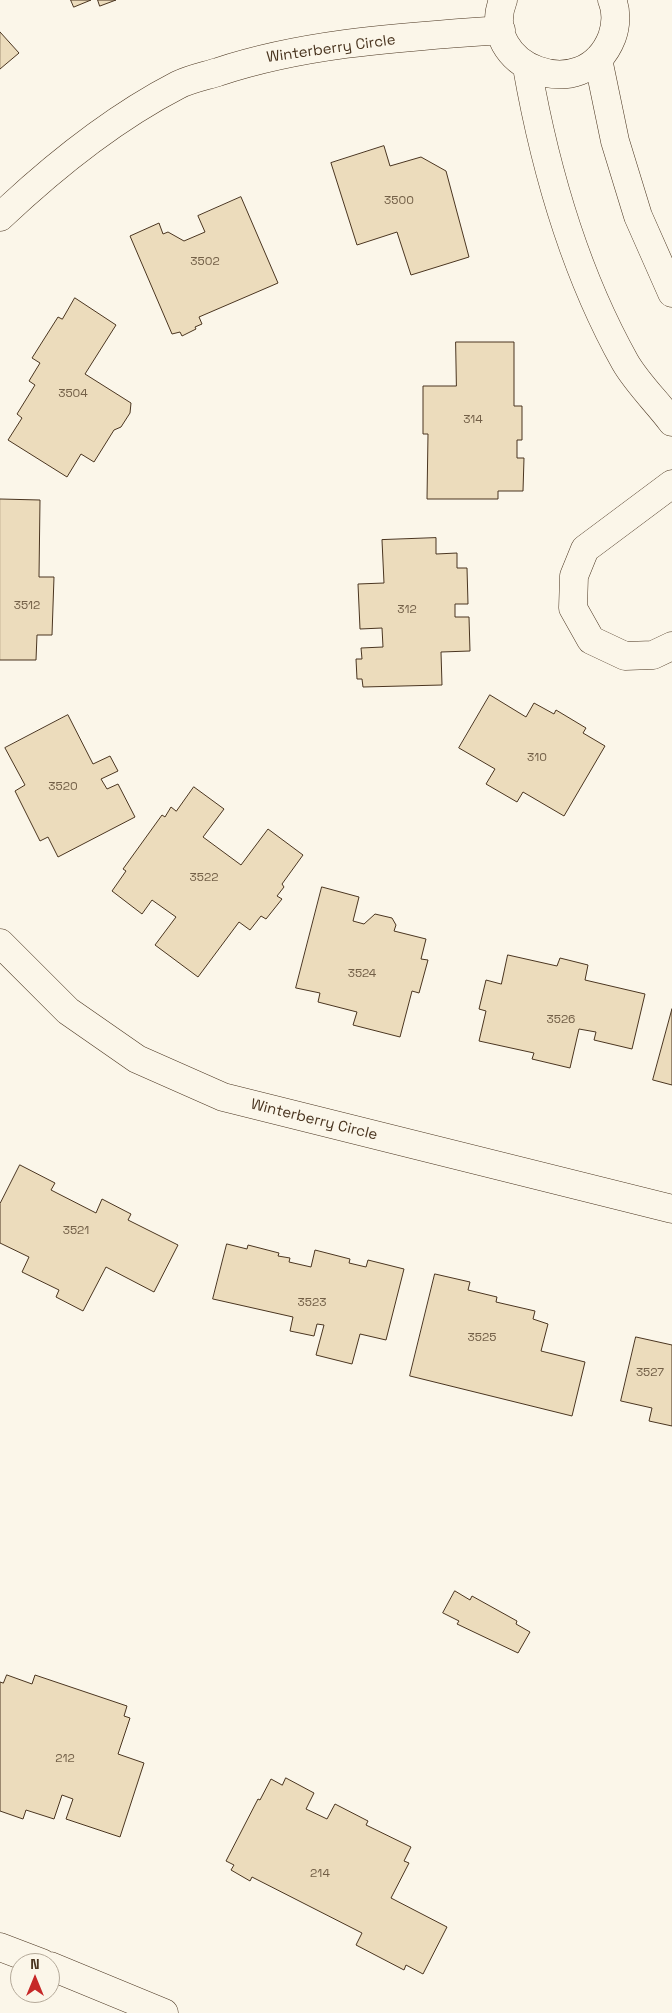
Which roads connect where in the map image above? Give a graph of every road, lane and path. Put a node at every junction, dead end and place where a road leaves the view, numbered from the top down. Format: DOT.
graph roads {
  1 [pos="504,0"];
  2 [pos="612,0"];
  3 [pos="501,30"];
  4 [pos="598,59"];
  5 [pos="527,66"];
  6 [pos="0,217"];
  7 [pos="672,293"];
  8 [pos="672,422"];
  9 [pos="672,484"];
  10 [pos="672,646"];
  11 [pos="0,943"];
  12 [pos="672,1209"];
  13 [pos="0,1947"];
  14 [pos="16,1953"];
  15 [pos="60,1970"];
  16 [pos="164,2013"];
  1 -- 3 [label="street"];
  2 -- 4 [label="street"];
  3 -- 5 [label="street"];
  3 -- 6 [label="street, Winterberry Circle"];
  4 -- 5 [label="street"];
  4 -- 7 [label="street"];
  5 -- 8 [label="street"];
  9 -- 10 [label="street"];
  11 -- 12 [label="street, Winterberry Circle"];
  13 -- 14 [label="street"];
  15 -- 16 [label="street"];
}
